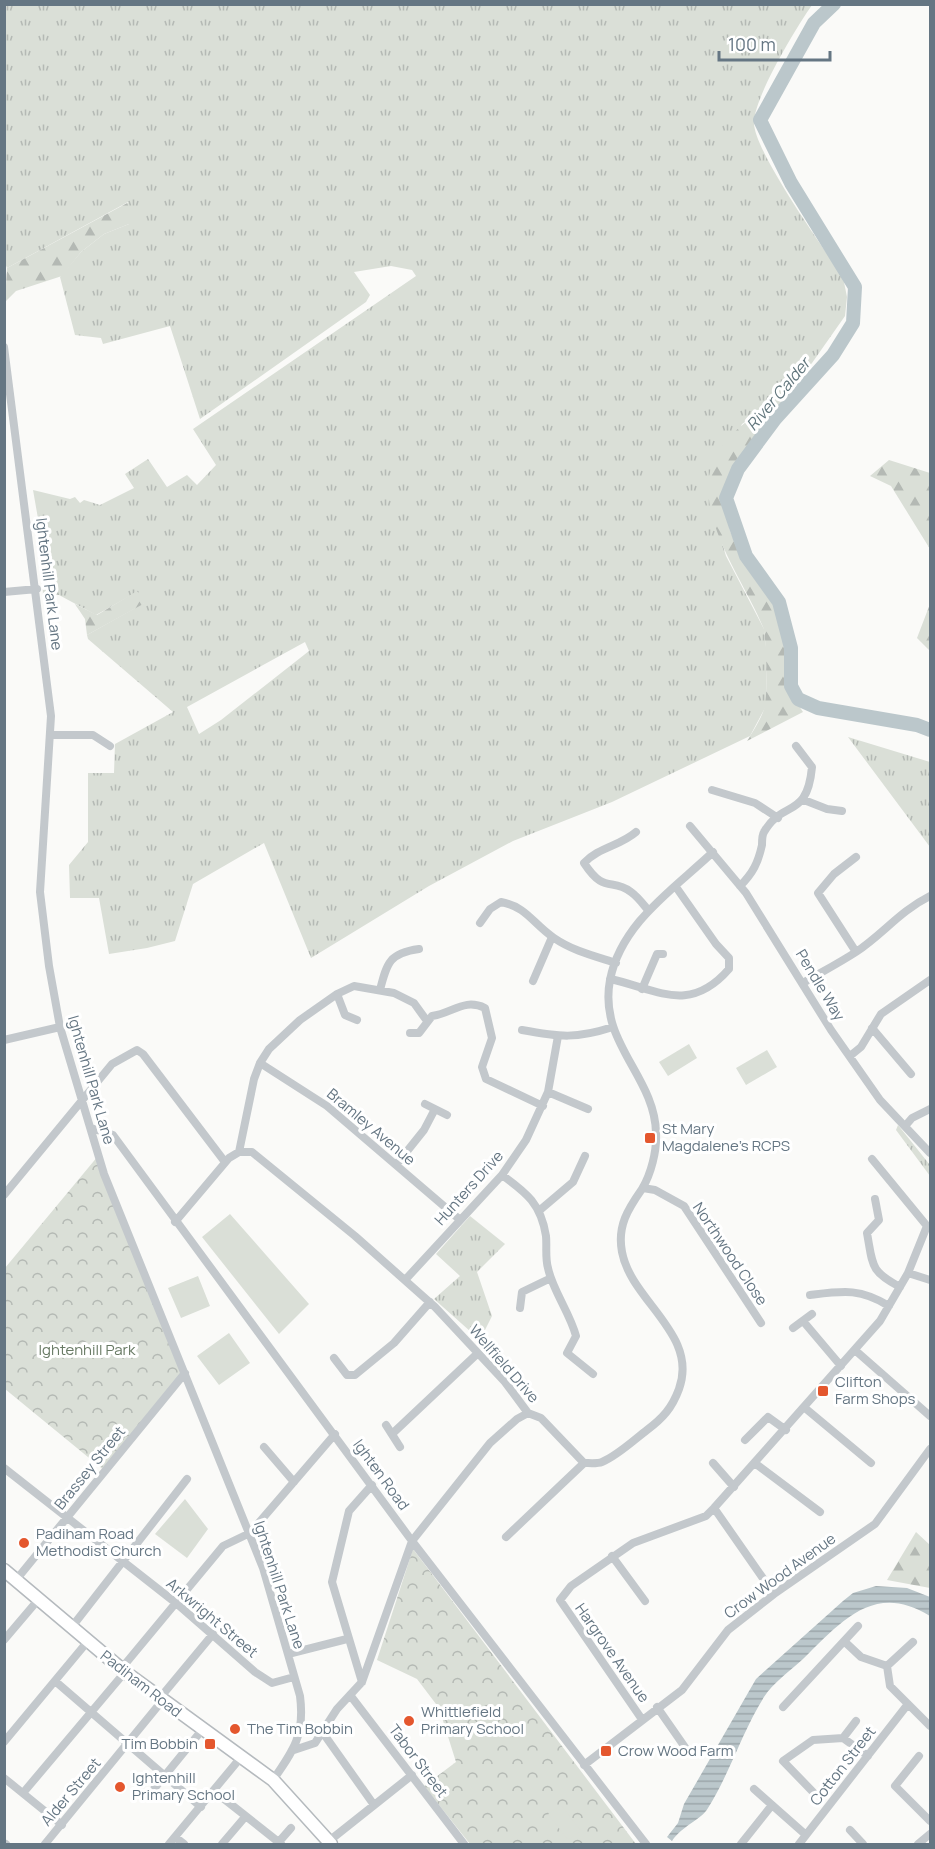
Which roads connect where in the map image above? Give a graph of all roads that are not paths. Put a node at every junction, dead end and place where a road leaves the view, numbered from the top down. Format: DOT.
graph roads {
  1 [pos="4,347"];
  2 [pos="37,589"];
  3 [pos="4,592"];
  4 [pos="51,735"];
  5 [pos="110,746"];
  6 [pos="796,746"];
  7 [pos="712,790"];
  8 [pos="804,800"];
  9 [pos="842,811"];
  10 [pos="778,818"];
  11 [pos="690,826"];
  12 [pos="636,832"];
  13 [pos="713,852"];
  14 [pos="856,856"];
  15 [pos="740,886"];
  16 [pos="676,887"];
  17 [pos="930,896"];
  18 [pos="648,910"];
  19 [pos="480,923"];
  20 [pos="552,937"];
  21 [pos="419,949"];
  22 [pos="854,953"];
  23 [pos="663,954"];
  24 [pos="615,963"];
  25 [pos="610,980"];
  26 [pos="533,981"];
  27 [pos="803,983"];
  28 [pos="929,984"];
  29 [pos="642,989"];
  30 [pos="380,990"];
  31 [pos="337,994"];
  32 [pos="357,1020"];
  33 [pos="427,1021"];
  34 [pos="60,1027"];
  35 [pos="613,1027"];
  36 [pos="872,1028"];
  37 [pos="522,1030"];
  38 [pos="410,1033"];
  39 [pos="558,1036"];
  40 [pos="4,1040"];
  41 [pos="850,1056"];
  42 [pos="261,1063"];
  43 [pos="912,1074"];
  44 [pos="548,1092"];
  45 [pos="83,1099"];
  46 [pos="425,1104"];
  47 [pos="543,1106"];
  48 [pos="435,1109"];
  49 [pos="588,1109"];
  50 [pos="930,1109"];
  51 [pos="447,1115"];
  52 [pos="906,1125"];
  53 [pos="92,1128"];
  54 [pos="239,1152"];
  55 [pos="930,1153"];
  56 [pos="585,1156"];
  57 [pos="872,1159"];
  58 [pos="225,1162"];
  59 [pos="396,1165"];
  60 [pos="502,1175"];
  61 [pos="643,1188"];
  62 [pos="4,1195"];
  63 [pos="875,1199"];
  64 [pos="540,1210"];
  65 [pos="459,1219"];
  66 [pos="175,1222"];
  67 [pos="908,1274"];
  68 [pos="551,1278"];
  69 [pos="405,1280"];
  70 [pos="930,1280"];
  71 [pos="900,1287"];
  72 [pos="810,1295"];
  73 [pos="430,1302"];
  74 [pos="889,1306"];
  75 [pos="520,1308"];
  76 [pos="812,1314"];
  77 [pos="803,1321"];
  78 [pos="761,1323"];
  79 [pos="793,1328"];
  80 [pos="856,1351"];
  81 [pos="478,1353"];
  82 [pos="334,1358"];
  83 [pos="841,1366"];
  84 [pos="185,1373"];
  85 [pos="593,1374"];
  86 [pos="805,1408"];
  87 [pos="528,1413"];
  88 [pos="930,1416"];
  89 [pos="386,1425"];
  90 [pos="786,1430"];
  91 [pos="335,1434"];
  92 [pos="392,1434"];
  93 [pos="745,1440"];
  94 [pos="264,1447"];
  95 [pos="400,1447"];
  96 [pos="930,1449"];
  97 [pos="713,1462"];
  98 [pos="871,1462"];
  99 [pos="584,1463"];
  100 [pos="756,1464"];
  101 [pos="4,1468"];
  102 [pos="187,1479"];
  103 [pos="294,1482"];
  104 [pos="372,1485"];
  105 [pos="734,1487"];
  106 [pos="714,1508"];
  107 [pos="820,1512"];
  108 [pos="67,1517"];
  109 [pos="250,1533"];
  110 [pos="506,1537"];
  111 [pos="412,1541"];
  112 [pos="612,1556"];
  113 [pos="122,1563"];
  114 [pos="4,1570"];
  115 [pos="16,1580"];
  116 [pos="774,1594"];
  117 [pos="38,1600"];
  118 [pos="645,1601"];
  119 [pos="176,1603"];
  120 [pos="858,1626"];
  121 [pos="71,1628"];
  122 [pos="213,1634"];
  123 [pos="347,1639"];
  124 [pos="4,1640"];
  125 [pos="87,1641"];
  126 [pos="845,1642"];
  127 [pos="913,1642"];
  128 [pos="288,1654"];
  129 [pos="887,1666"];
  130 [pos="123,1671"];
  131 [pos="294,1677"];
  132 [pos="55,1681"];
  133 [pos="362,1682"];
  134 [pos="350,1695"];
  135 [pos="161,1700"];
  136 [pos="908,1704"];
  137 [pos="657,1707"];
  138 [pos="783,1707"];
  139 [pos="91,1712"];
  140 [pos="641,1718"];
  141 [pos="856,1721"];
  142 [pos="930,1726"];
  143 [pos="202,1730"];
  144 [pos="323,1733"];
  145 [pos="843,1738"];
  146 [pos="4,1742"];
  147 [pos="128,1744"];
  148 [pos="294,1750"];
  149 [pos="689,1753"];
  150 [pos="242,1756"];
  151 [pos="868,1756"];
  152 [pos="919,1756"];
  153 [pos="584,1765"];
  154 [pos="165,1775"];
  155 [pos="412,1775"];
  156 [pos="4,1778"];
  157 [pos="273,1780"];
  158 [pos="754,1789"];
  159 [pos="214,1791"];
  160 [pos="813,1792"];
  161 [pos="23,1793"];
  162 [pos="149,1795"];
  163 [pos="374,1804"];
  164 [pos="772,1805"];
  165 [pos="201,1807"];
  166 [pos="245,1817"];
  167 [pos="930,1821"];
  168 [pos="62,1825"];
  169 [pos="291,1828"];
  170 [pos="850,1830"];
  171 [pos="930,1834"];
  172 [pos="806,1835"];
  173 [pos="175,1837"];
  174 [pos="330,1843"];
  175 [pos="279,1844"];
  176 [pos="45,1845"];
  177 [pos="169,1845"];
  178 [pos="184,1845"];
  179 [pos="222,1845"];
  180 [pos="464,1845"];
  181 [pos="646,1845"];
  182 [pos="741,1845"];
  183 [pos="799,1845"];
  184 [pos="863,1845"];
  185 [pos="918,1845"];
  1 -- 2 [label="street, Ightenhill Park Lane"];
  2 -- 3 [label="street"];
  2 -- 4 [label="street, Ightenhill Park Lane"];
  4 -- 5 [label="street"];
  4 -- 34 [label="street, Ightenhill Park Lane"];
  6 -- 8 [label="street"];
  7 -- 10 [label="street"];
  8 -- 9 [label="street"];
  8 -- 10 [label="street"];
  10 -- 15 [label="street"];
  11 -- 13 [label="street, Pendle Way"];
  12 -- 18 [label="street"];
  13 -- 15 [label="street, Pendle Way"];
  13 -- 16 [label="street"];
  14 -- 22 [label="street"];
  15 -- 27 [label="street, Pendle Way"];
  16 -- 18 [label="street"];
  16 -- 29 [label="street"];
  17 -- 22 [label="street"];
  18 -- 24 [label="street"];
  19 -- 20 [label="street"];
  20 -- 24 [label="street"];
  20 -- 26 [label="street"];
  21 -- 30 [label="street"];
  22 -- 27 [label="street"];
  23 -- 29 [label="street"];
  24 -- 25 [label="street"];
  25 -- 29 [label="street"];
  25 -- 35 [label="street"];
  27 -- 41 [label="street, Pendle Way"];
  28 -- 36 [label="street"];
  30 -- 31 [label="street"];
  30 -- 33 [label="street"];
  31 -- 32 [label="street"];
  31 -- 42 [label="street"];
  33 -- 38 [label="street"];
  33 -- 47 [label="street"];
  34 -- 40 [label="street"];
  34 -- 45 [label="street, Ightenhill Park Lane"];
  35 -- 39 [label="street"];
  35 -- 61 [label="street"];
  36 -- 41 [label="street"];
  36 -- 43 [label="street"];
  37 -- 39 [label="street"];
  39 -- 44 [label="street, Hunters Drive"];
  41 -- 52 [label="street, Pendle Way"];
  42 -- 54 [label="street"];
  42 -- 59 [label="street, Bramley Avenue"];
  44 -- 47 [label="street, Hunters Drive"];
  44 -- 49 [label="street"];
  45 -- 53 [label="street, Ightenhill Park Lane"];
  45 -- 58 [label="street"];
  45 -- 62 [label="street"];
  46 -- 48 [label="street"];
  47 -- 60 [label="street, Hunters Drive"];
  48 -- 51 [label="street"];
  48 -- 59 [label="street"];
  50 -- 52 [label="street"];
  52 -- 55 [label="street, Pendle Way"];
  53 -- 66 [label="street, Ighten Road"];
  53 -- 84 [label="street, Ightenhill Park Lane"];
  54 -- 58 [label="street"];
  54 -- 69 [label="street, Wellfield Drive"];
  56 -- 64 [label="street"];
  57 -- 67 [label="street, Hargrove Avenue"];
  58 -- 66 [label="street"];
  59 -- 65 [label="street, Bramley Avenue"];
  60 -- 64 [label="street"];
  60 -- 65 [label="street, Hunters Drive"];
  61 -- 78 [label="street, Northwood Close"];
  61 -- 99 [label="street"];
  63 -- 71 [label="street"];
  64 -- 68 [label="street"];
  65 -- 69 [label="street, Hunters Drive"];
  66 -- 91 [label="street, Ighten Road"];
  67 -- 70 [label="street"];
  67 -- 71 [label="street, Hargrove Avenue"];
  68 -- 75 [label="street"];
  68 -- 85 [label="street"];
  69 -- 73 [label="street, Wellfield Drive"];
  71 -- 74 [label="street, Hargrove Avenue"];
  72 -- 74 [label="street"];
  73 -- 81 [label="street, Wellfield Drive"];
  73 -- 82 [label="street"];
  74 -- 80 [label="street, Hargrove Avenue"];
  76 -- 77 [label="street"];
  77 -- 79 [label="street"];
  77 -- 83 [label="street"];
  80 -- 83 [label="street, Hargrove Avenue"];
  80 -- 88 [label="street"];
  81 -- 87 [label="street, Wellfield Drive"];
  81 -- 92 [label="street"];
  83 -- 86 [label="street, Hargrove Avenue"];
  84 -- 108 [label="street, Brassey Street"];
  84 -- 109 [label="street, Ightenhill Park Lane"];
  86 -- 90 [label="street, Hargrove Avenue"];
  86 -- 98 [label="street"];
  87 -- 99 [label="street, Wellfield Drive"];
  87 -- 111 [label="street"];
  89 -- 92 [label="street"];
  90 -- 93 [label="street"];
  90 -- 100 [label="street, Hargrove Avenue"];
  91 -- 103 [label="street"];
  91 -- 104 [label="street, Ighten Road"];
  92 -- 95 [label="street"];
  94 -- 103 [label="street"];
  96 -- 116 [label="street, Crow Wood Avenue"];
  97 -- 105 [label="street"];
  99 -- 110 [label="street"];
  100 -- 105 [label="street, Hargrove Avenue"];
  100 -- 107 [label="street"];
  101 -- 108 [label="street, Arkwright Street"];
  102 -- 113 [label="street"];
  103 -- 109 [label="street"];
  104 -- 111 [label="street, Ighten Road"];
  104 -- 123 [label="street"];
  105 -- 106 [label="street, Hargrove Avenue"];
  106 -- 112 [label="street, Hargrove Avenue"];
  106 -- 116 [label="street"];
  108 -- 113 [label="street, Arkwright Street"];
  108 -- 115 [label="street, Brassey Street"];
  109 -- 119 [label="street"];
  109 -- 128 [label="street, Ightenhill Park Lane"];
  111 -- 133 [label="street"];
  111 -- 153 [label="street, Ighten Road"];
  112 -- 118 [label="street"];
  112 -- 140 [label="street, Hargrove Avenue"];
  113 -- 119 [label="street, Arkwright Street"];
  113 -- 121 [label="street"];
  114 -- 115 [label="main road, Padiham Road"];
  115 -- 117 [label="main road, Padiham Road"];
  116 -- 137 [label="street, Crow Wood Avenue"];
  117 -- 121 [label="main road, Padiham Road"];
  117 -- 124 [label="street"];
  119 -- 122 [label="street, Arkwright Street"];
  119 -- 130 [label="street"];
  120 -- 126 [label="street"];
  121 -- 125 [label="main road, Padiham Road"];
  122 -- 131 [label="street, Arkwright Street"];
  122 -- 135 [label="street, Alder Street"];
  123 -- 128 [label="street"];
  123 -- 133 [label="street"];
  125 -- 130 [label="main road, Padiham Road"];
  125 -- 132 [label="street"];
  126 -- 129 [label="street"];
  126 -- 138 [label="street"];
  127 -- 129 [label="street"];
  128 -- 131 [label="street, Ightenhill Park Lane"];
  129 -- 136 [label="street"];
  130 -- 135 [label="main road, Padiham Road"];
  130 -- 139 [label="street"];
  131 -- 148 [label="street, Ightenhill Park Lane"];
  132 -- 139 [label="street"];
  132 -- 146 [label="street"];
  133 -- 134 [label="street"];
  134 -- 144 [label="street"];
  134 -- 155 [label="street, Tabor Street"];
  135 -- 143 [label="main road, Padiham Road"];
  135 -- 147 [label="street, Alder Street"];
  136 -- 142 [label="street"];
  136 -- 151 [label="street, Cotton Street"];
  137 -- 140 [label="street, Crow Wood Avenue"];
  137 -- 149 [label="street"];
  139 -- 147 [label="street"];
  139 -- 161 [label="street"];
  140 -- 153 [label="street, Crow Wood Avenue"];
  141 -- 145 [label="street"];
  143 -- 150 [label="main road, Padiham Road"];
  143 -- 154 [label="street"];
  144 -- 148 [label="street"];
  144 -- 163 [label="street"];
  145 -- 151 [label="street"];
  145 -- 160 [label="street"];
  147 -- 154 [label="street"];
  147 -- 168 [label="street, Alder Street"];
  148 -- 157 [label="street, Ightenhill Park Lane"];
  150 -- 157 [label="main road, Padiham Road"];
  150 -- 159 [label="street"];
  151 -- 172 [label="street, Cotton Street"];
  152 -- 167 [label="street"];
  153 -- 181 [label="street, Ighten Road"];
  154 -- 162 [label="street"];
  154 -- 165 [label="street"];
  155 -- 163 [label="street"];
  155 -- 180 [label="street, Tabor Street"];
  156 -- 161 [label="street"];
  157 -- 174 [label="main road, Padiham Road"];
  158 -- 164 [label="street"];
  159 -- 165 [label="street"];
  159 -- 166 [label="street"];
  161 -- 168 [label="street"];
  163 -- 174 [label="street"];
  164 -- 172 [label="street"];
  164 -- 182 [label="street"];
  165 -- 173 [label="street"];
  166 -- 175 [label="street"];
  166 -- 179 [label="street"];
  168 -- 176 [label="street, Alder Street"];
  169 -- 175 [label="street"];
  170 -- 184 [label="street"];
  171 -- 185 [label="street"];
  172 -- 183 [label="street, Cotton Street"];
  173 -- 177 [label="street"];
  173 -- 178 [label="street"];
}
